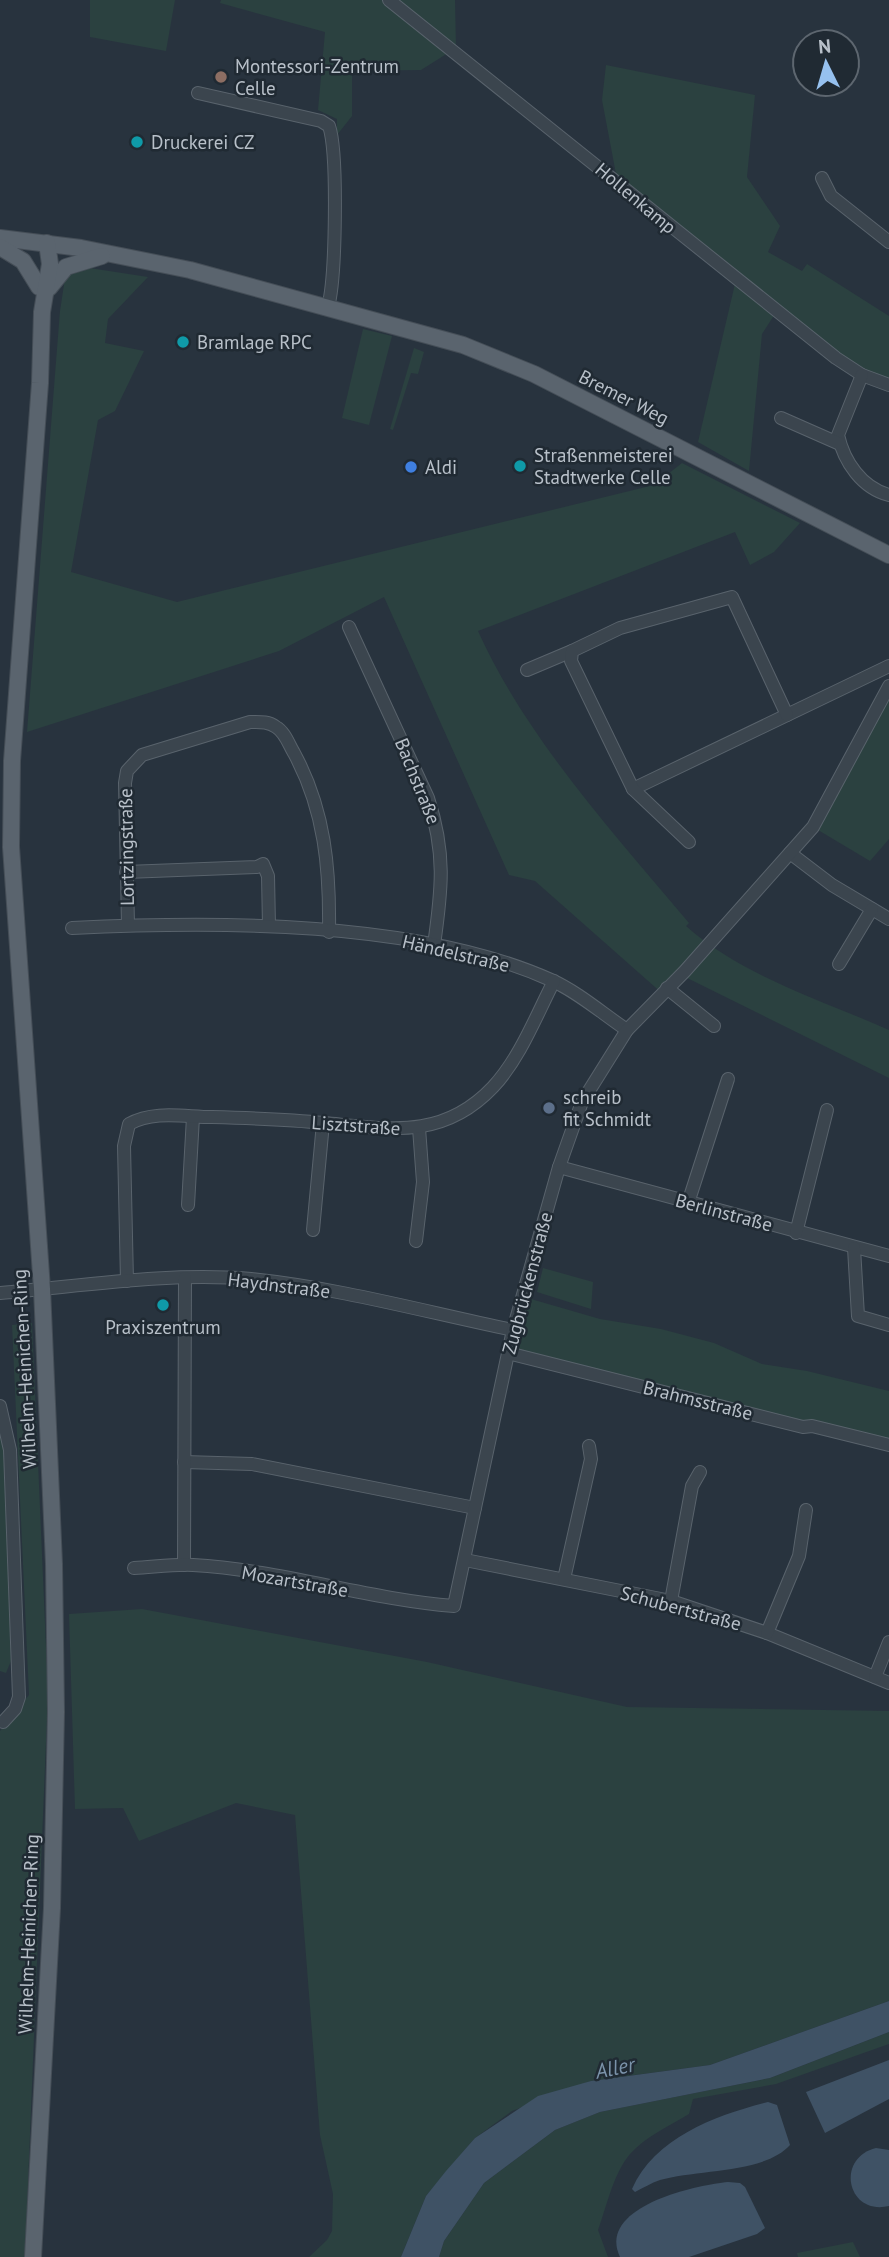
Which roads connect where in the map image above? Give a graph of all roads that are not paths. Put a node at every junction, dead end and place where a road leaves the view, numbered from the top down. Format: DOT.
graph roads {
  1 [pos="389,0"];
  2 [pos="198,93"];
  3 [pos="822,178"];
  4 [pos="0,238"];
  5 [pos="889,242"];
  6 [pos="47,243"];
  7 [pos="0,247"];
  8 [pos="115,254"];
  9 [pos="42,289"];
  10 [pos="328,307"];
  11 [pos="862,374"];
  12 [pos="889,385"];
  13 [pos="781,418"];
  14 [pos="840,444"];
  15 [pos="889,495"];
  16 [pos="889,555"];
  17 [pos="349,627"];
  18 [pos="572,651"];
  19 [pos="889,666"];
  20 [pos="527,670"];
  21 [pos="889,687"];
  22 [pos="787,715"];
  23 [pos="633,789"];
  24 [pos="689,842"];
  25 [pos="790,853"];
  26 [pos="126,872"];
  27 [pos="872,909"];
  28 [pos="889,919"];
  29 [pos="128,925"];
  30 [pos="269,926"];
  31 [pos="72,928"];
  32 [pos="329,932"];
  33 [pos="434,945"];
  34 [pos="839,964"];
  35 [pos="554,981"];
  36 [pos="667,988"];
  37 [pos="714,1026"];
  38 [pos="627,1030"];
  39 [pos="728,1079"];
  40 [pos="827,1110"];
  41 [pos="193,1117"];
  42 [pos="323,1123"];
  43 [pos="419,1128"];
  44 [pos="559,1167"];
  45 [pos="688,1203"];
  46 [pos="188,1205"];
  47 [pos="313,1230"];
  48 [pos="796,1233"];
  49 [pos="416,1241"];
  50 [pos="854,1248"];
  51 [pos="889,1256"];
  52 [pos="184,1278"];
  53 [pos="127,1281"];
  54 [pos="42,1289"];
  55 [pos="0,1293"];
  56 [pos="889,1325"];
  57 [pos="513,1330"];
  58 [pos="508,1353"];
  59 [pos="0,1406"];
  60 [pos="889,1445"];
  61 [pos="589,1446"];
  62 [pos="184,1462"];
  63 [pos="700,1472"];
  64 [pos="475,1508"];
  65 [pos="806,1510"];
  66 [pos="466,1560"];
  67 [pos="184,1565"];
  68 [pos="134,1568"];
  69 [pos="564,1579"];
  70 [pos="671,1601"];
  71 [pos="454,1606"];
  72 [pos="767,1633"];
  73 [pos="889,1642"];
  74 [pos="875,1677"];
  75 [pos="889,1683"];
  76 [pos="3,1722"];
  77 [pos="33,2257"];
  1 -- 11 [label="street, Hollenkamp"];
  2 -- 10 [label="street"];
  3 -- 5 [label="street"];
  4 -- 6 [label="main road, Bremer Weg"];
  6 -- 8 [label="main road, Bremer Weg"];
  6 -- 9 [label="main road, Wilhelm-Heinichen-Ring"];
  7 -- 9 [label="main road"];
  8 -- 9 [label="main road"];
  8 -- 10 [label="main road, Bremer Weg"];
  9 -- 54 [label="main road, Wilhelm-Heinichen-Ring"];
  10 -- 16 [label="main road, Bremer Weg"];
  11 -- 12 [label="street, Hollenkamp"];
  11 -- 14 [label="street"];
  13 -- 14 [label="street"];
  14 -- 15 [label="street"];
  17 -- 33 [label="street, Bachstraße"];
  18 -- 20 [label="street"];
  18 -- 22 [label="street"];
  18 -- 23 [label="street"];
  19 -- 22 [label="street"];
  21 -- 25 [label="street, Zugbrückenstraße"];
  22 -- 23 [label="street"];
  23 -- 24 [label="street"];
  25 -- 27 [label="street"];
  25 -- 36 [label="street, Zugbrückenstraße"];
  26 -- 29 [label="street, Lortzingstraße"];
  26 -- 30 [label="street"];
  26 -- 32 [label="street, Lortzingstraße"];
  27 -- 28 [label="street"];
  27 -- 34 [label="street"];
  29 -- 30 [label="street, Händelstraße"];
  29 -- 31 [label="street, Händelstraße"];
  30 -- 32 [label="street, Händelstraße"];
  32 -- 33 [label="street, Händelstraße"];
  33 -- 35 [label="street, Händelstraße"];
  35 -- 38 [label="street, Händelstraße"];
  35 -- 43 [label="street, Lisztstraße"];
  36 -- 37 [label="street"];
  36 -- 38 [label="street, Zugbrückenstraße"];
  38 -- 44 [label="street, Zugbrückenstraße"];
  39 -- 45 [label="street"];
  40 -- 48 [label="street"];
  41 -- 42 [label="street, Lisztstraße"];
  41 -- 46 [label="street"];
  41 -- 53 [label="street, Lisztstraße"];
  42 -- 43 [label="street, Lisztstraße"];
  42 -- 47 [label="street"];
  43 -- 49 [label="street"];
  44 -- 45 [label="street, Berlinstraße"];
  44 -- 57 [label="street, Zugbrückenstraße"];
  45 -- 48 [label="street, Berlinstraße"];
  48 -- 50 [label="street, Berlinstraße"];
  50 -- 51 [label="street, Berlinstraße"];
  50 -- 56 [label="street"];
  52 -- 53 [label="street, Haydnstraße"];
  52 -- 57 [label="street, Haydnstraße"];
  52 -- 62 [label="street"];
  53 -- 54 [label="street, Haydnstraße"];
  54 -- 55 [label="street, Haydnstraße"];
  54 -- 77 [label="main road, Wilhelm-Heinichen-Ring"];
  57 -- 58 [label="street, Zugbrückenstraße"];
  58 -- 60 [label="street, Brahmsstraße"];
  58 -- 64 [label="street, Zugbrückenstraße"];
  59 -- 76 [label="street"];
  61 -- 69 [label="street"];
  62 -- 64 [label="street"];
  62 -- 67 [label="street"];
  63 -- 70 [label="street"];
  64 -- 66 [label="street, Zugbrückenstraße"];
  65 -- 72 [label="street"];
  66 -- 69 [label="street, Schubertstraße"];
  66 -- 71 [label="street, Zugbrückenstraße"];
  67 -- 68 [label="street, Mozartstraße"];
  67 -- 71 [label="street, Mozartstraße"];
  69 -- 70 [label="street, Schubertstraße"];
  70 -- 72 [label="street, Schubertstraße"];
  72 -- 74 [label="street, Schubertstraße"];
  73 -- 74 [label="street"];
  74 -- 75 [label="street, Schubertstraße"];
}
